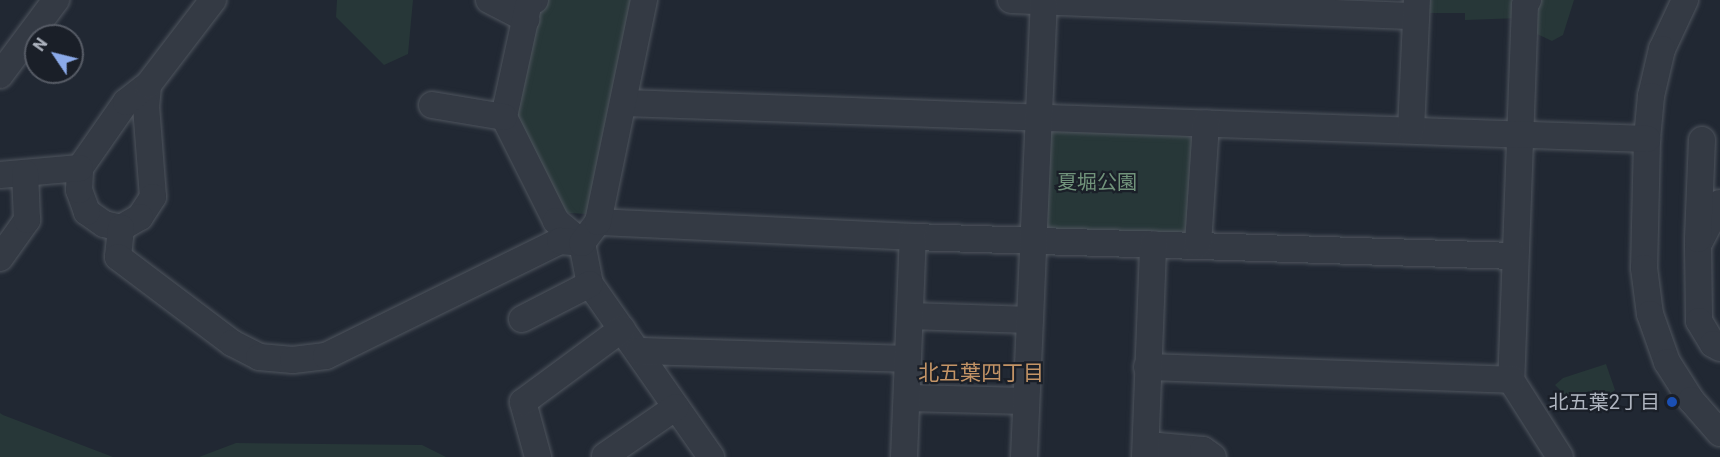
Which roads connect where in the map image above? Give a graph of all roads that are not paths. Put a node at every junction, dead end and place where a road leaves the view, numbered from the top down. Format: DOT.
graph roads {
  1 [pos="56,0"];
  2 [pos="213,0"];
  3 [pos="489,0"];
  4 [pos="644,0"];
  5 [pos="1011,0"];
  6 [pos="1528,0"];
  7 [pos="1685,0"];
  8 [pos="1044,1"];
  9 [pos="1417,8"];
  10 [pos="530,9"];
  11 [pos="0,75"];
  12 [pos="148,85"];
  13 [pos="625,103"];
  14 [pos="432,105"];
  15 [pos="504,117"];
  16 [pos="1038,117"];
  17 [pos="1206,123"];
  18 [pos="1411,130"];
  19 [pos="1521,135"];
  20 [pos="1647,140"];
  21 [pos="1702,140"];
  22 [pos="80,168"];
  23 [pos="12,174"];
  24 [pos="1720,203"];
  25 [pos="598,222"];
  26 [pos="121,228"];
  27 [pos="914,237"];
  28 [pos="1033,239"];
  29 [pos="582,243"];
  30 [pos="1153,244"];
  31 [pos="1198,244"];
  32 [pos="1698,245"];
  33 [pos="1515,256"];
  34 [pos="0,258"];
  35 [pos="590,284"];
  36 [pos="910,316"];
  37 [pos="522,319"];
  38 [pos="1030,320"];
  39 [pos="622,329"];
  40 [pos="1720,348"];
  41 [pos="638,351"];
  42 [pos="906,359"];
  43 [pos="1147,367"];
  44 [pos="1511,380"];
  45 [pos="907,398"];
  46 [pos="1026,401"];
  47 [pos="676,406"];
  48 [pos="1720,433"];
  49 [pos="1146,451"];
  50 [pos="605,456"];
  51 [pos="538,457"];
  52 [pos="711,457"];
  53 [pos="904,457"];
  54 [pos="1024,457"];
  55 [pos="1213,457"];
  56 [pos="1560,457"];
  1 -- 11 [label="street"];
  2 -- 12 [label="street"];
  3 -- 10 [label="street"];
  4 -- 13 [label="street"];
  5 -- 8 [label="street"];
  6 -- 19 [label="street"];
  7 -- 20 [label="street"];
  8 -- 9 [label="street"];
  8 -- 16 [label="street"];
  9 -- 18 [label="street"];
  10 -- 15 [label="street"];
  12 -- 22 [label="street"];
  12 -- 26 [label="street"];
  13 -- 16 [label="street"];
  13 -- 25 [label="street"];
  14 -- 15 [label="street"];
  15 -- 29 [label="street"];
  16 -- 17 [label="street"];
  16 -- 28 [label="street"];
  17 -- 18 [label="street"];
  17 -- 31 [label="street"];
  18 -- 19 [label="street"];
  19 -- 20 [label="street"];
  19 -- 33 [label="street"];
  20 -- 48 [label="street"];
  21 -- 32 [label="street"];
  22 -- 23 [label="street"];
  22 -- 26 [label="street"];
  23 -- 34 [label="street"];
  24 -- 32 [label="street"];
  25 -- 27 [label="street"];
  25 -- 29 [label="street"];
  26 -- 29 [label="street"];
  27 -- 28 [label="street"];
  27 -- 36 [label="street"];
  28 -- 30 [label="street"];
  28 -- 38 [label="street"];
  29 -- 35 [label="street"];
  30 -- 31 [label="street"];
  30 -- 43 [label="street"];
  31 -- 33 [label="street"];
  32 -- 40 [label="street"];
  33 -- 44 [label="street"];
  35 -- 37 [label="street"];
  35 -- 39 [label="street"];
  36 -- 38 [label="street"];
  36 -- 42 [label="street"];
  38 -- 46 [label="street"];
  39 -- 41 [label="street"];
  39 -- 51 [label="street"];
  41 -- 42 [label="street"];
  41 -- 47 [label="street"];
  42 -- 45 [label="street"];
  43 -- 44 [label="street"];
  43 -- 49 [label="street"];
  44 -- 56 [label="street"];
  45 -- 46 [label="street"];
  45 -- 53 [label="street"];
  46 -- 54 [label="street"];
  47 -- 50 [label="street"];
  47 -- 52 [label="street"];
  49 -- 55 [label="street"];
}
